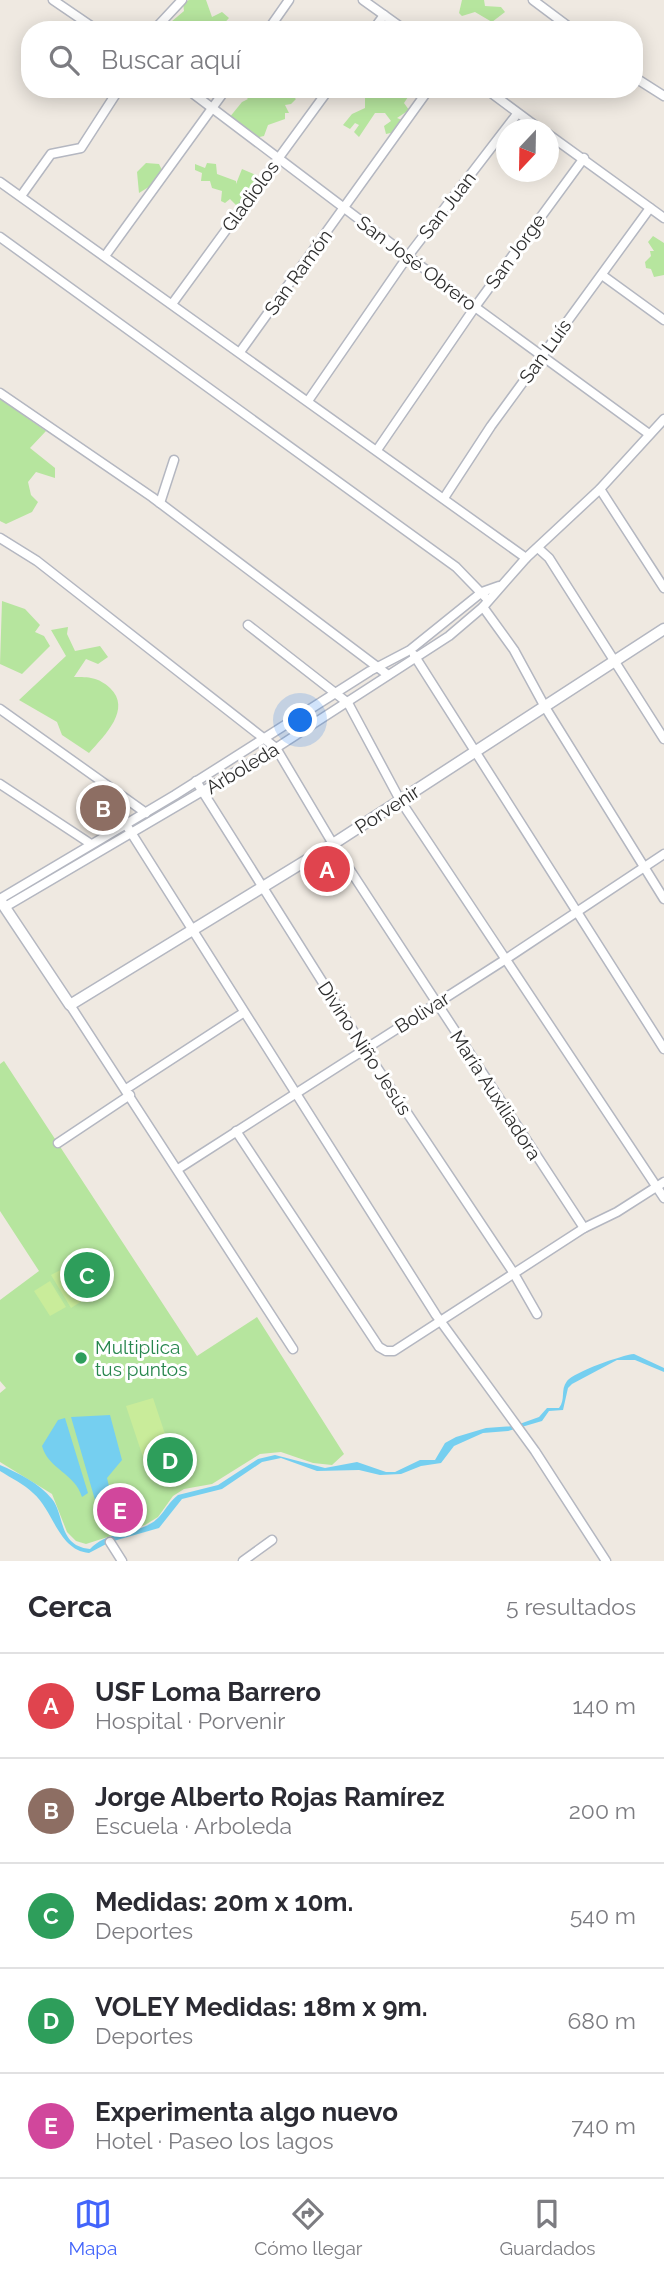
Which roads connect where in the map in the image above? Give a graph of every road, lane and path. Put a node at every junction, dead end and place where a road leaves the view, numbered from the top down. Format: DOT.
graph roads {
  1 [pos="53,0"];
  2 [pos="181,0"];
  3 [pos="289,0"];
  4 [pos="363,0"];
  5 [pos="533,0"];
  6 [pos="384,15"];
  7 [pos="84,21"];
  8 [pos="162,21"];
  9 [pos="274,21"];
  10 [pos="380,21"];
  11 [pos="392,21"];
  12 [pos="561,21"];
  13 [pos="643,82"];
  14 [pos="664,96"];
  15 [pos="113,98"];
  16 [pos="200,98"];
  17 [pos="220,98"];
  18 [pos="322,98"];
  19 [pos="423,98"];
  20 [pos="497,98"];
  21 [pos="214,107"];
  22 [pos="517,114"];
  23 [pos="524,119"];
  24 [pos="559,141"];
  25 [pos="278,157"];
  26 [pos="584,158"];
  27 [pos="0,181"];
  28 [pos="21,196"];
  29 [pos="345,208"];
  30 [pos="650,208"];
  31 [pos="664,218"];
  32 [pos="0,237"];
  33 [pos="105,256"];
  34 [pos="408,256"];
  35 [pos="602,275"];
  36 [pos="172,304"];
  37 [pos="475,307"];
  38 [pos="664,320"];
  39 [pos="240,352"];
  40 [pos="541,356"];
  41 [pos="0,393"];
  42 [pos="307,401"];
  43 [pos="663,424"];
  44 [pos="649,434"];
  45 [pos="377,450"];
  46 [pos="174,460"];
  47 [pos="600,489"];
  48 [pos="444,498"];
  49 [pos="160,503"];
  50 [pos="0,538"];
  51 [pos="538,548"];
  52 [pos="526,558"];
  53 [pos="499,586"];
  54 [pos="664,588"];
  55 [pos="482,592"];
  56 [pos="486,603"];
  57 [pos="248,625"];
  58 [pos="664,629"];
  59 [pos="410,650"];
  60 [pos="417,659"];
  61 [pos="613,663"];
  62 [pos="377,667"];
  63 [pos="388,676"];
  64 [pos="337,693"];
  65 [pos="348,704"];
  66 [pos="545,707"];
  67 [pos="3,711"];
  68 [pos="0,723"];
  69 [pos="265,738"];
  70 [pos="664,739"];
  71 [pos="276,747"];
  72 [pos="476,751"];
  73 [pos="196,781"];
  74 [pos="0,784"];
  75 [pos="202,791"];
  76 [pos="400,800"];
  77 [pos="144,812"];
  78 [pos="154,820"];
  79 [pos="125,823"];
  80 [pos="131,833"];
  81 [pos="91,844"];
  82 [pos="333,844"];
  83 [pos="664,854"];
  84 [pos="643,867"];
  85 [pos="262,888"];
  86 [pos="2,898"];
  87 [pos="664,899"];
  88 [pos="574,912"];
  89 [pos="194,931"];
  90 [pos="506,959"];
  91 [pos="436,1003"];
  92 [pos="70,1005"];
  93 [pos="243,1013"];
  94 [pos="364,1048"];
  95 [pos="664,1049"];
  96 [pos="128,1092"];
  97 [pos="296,1092"];
  98 [pos="236,1131"];
  99 [pos="58,1143"];
  100 [pos="178,1168"];
  101 [pos="660,1184"];
  102 [pos="664,1198"];
  103 [pos="584,1228"];
  104 [pos="513,1272"];
  105 [pos="537,1314"];
  106 [pos="441,1321"];
  107 [pos="293,1349"];
  108 [pos="272,1540"];
  109 [pos="110,1542"];
  110 [pos="122,1561"];
  111 [pos="243,1561"];
  112 [pos="606,1561"];
  1 -- 7 [label="street"];
  2 -- 8 [label="street"];
  3 -- 9 [label="street"];
  4 -- 6 [label="street"];
  5 -- 12 [label="street"];
  6 -- 10 [label="street"];
  6 -- 11 [label="street"];
  13 -- 14 [label="street"];
  15 -- 28 [label="street"];
  16 -- 21 [label="street, San José Obrero"];
  17 -- 21 [label="street"];
  18 -- 25 [label="street, Gladiolos"];
  19 -- 29 [label="street, San Ramón"];
  20 -- 22 [label="street"];
  21 -- 25 [label="street, San José Obrero"];
  21 -- 33 [label="street"];
  22 -- 23 [label="street"];
  22 -- 34 [label="street, San Juan"];
  24 -- 26 [label="street"];
  25 -- 29 [label="street, San José Obrero"];
  25 -- 36 [label="street, Gladiolos"];
  26 -- 30 [label="street"];
  26 -- 37 [label="street, San Jorge"];
  27 -- 28 [label="street"];
  28 -- 33 [label="street"];
  29 -- 34 [label="street, San José Obrero"];
  29 -- 39 [label="street, San Ramón"];
  30 -- 31 [label="street"];
  30 -- 35 [label="street, San Luís"];
  32 -- 55 [label="street"];
  33 -- 36 [label="street"];
  34 -- 37 [label="street, San José Obrero"];
  34 -- 42 [label="street, San Juan"];
  35 -- 38 [label="street"];
  35 -- 40 [label="street, San Luís"];
  36 -- 39 [label="street"];
  37 -- 40 [label="street, San José Obrero"];
  37 -- 45 [label="street, San Jorge"];
  39 -- 42 [label="street"];
  40 -- 44 [label="street, San José Obrero"];
  40 -- 48 [label="street, San Luís"];
  41 -- 49 [label="street"];
  42 -- 45 [label="street"];
  43 -- 44 [label="street, Arboleda"];
  44 -- 47 [label="street, Arboleda"];
  45 -- 48 [label="street"];
  46 -- 49 [label="street"];
  47 -- 51 [label="street, Arboleda"];
  47 -- 54 [label="street"];
  48 -- 52 [label="street"];
  49 -- 62 [label="street"];
  50 -- 69 [label="street"];
  51 -- 52 [label="street, Arboleda"];
  51 -- 61 [label="street"];
  52 -- 53 [label="street, Arboleda"];
  53 -- 55 [label="street, Arboleda"];
  53 -- 56 [label="street, Arboleda"];
  55 -- 56 [label="street"];
  55 -- 59 [label="street, Arboleda"];
  56 -- 60 [label="street, Arboleda"];
  56 -- 66 [label="street"];
  57 -- 64 [label="street"];
  58 -- 61 [label="street, Porvenir"];
  59 -- 60 [label="street"];
  59 -- 62 [label="street, Arboleda"];
  60 -- 63 [label="street, Arboleda"];
  60 -- 72 [label="street"];
  61 -- 66 [label="street, Porvenir"];
  61 -- 70 [label="street"];
  62 -- 63 [label="street"];
  62 -- 64 [label="street, Arboleda"];
  63 -- 65 [label="street, Arboleda"];
  64 -- 65 [label="street"];
  64 -- 69 [label="street, Arboleda"];
  65 -- 71 [label="street, Arboleda"];
  65 -- 76 [label="street"];
  66 -- 72 [label="street, Porvenir"];
  66 -- 84 [label="street"];
  67 -- 68 [label="street"];
  67 -- 77 [label="street"];
  69 -- 71 [label="street"];
  69 -- 73 [label="street, Arboleda"];
  71 -- 75 [label="street, Arboleda"];
  71 -- 82 [label="street, María Auxiliadora"];
  72 -- 76 [label="street, Porvenir"];
  72 -- 88 [label="street"];
  73 -- 75 [label="street, Divino Niño Jesús"];
  73 -- 77 [label="street, Arboleda"];
  74 -- 81 [label="street"];
  75 -- 78 [label="street, Arboleda"];
  75 -- 85 [label="street, Divino Niño Jesús"];
  76 -- 82 [label="street, Porvenir"];
  76 -- 90 [label="street"];
  77 -- 78 [label="street"];
  77 -- 79 [label="street, Arboleda"];
  78 -- 80 [label="street, Arboleda"];
  79 -- 80 [label="street"];
  79 -- 81 [label="street, Arboleda"];
  80 -- 86 [label="street, Arboleda"];
  80 -- 89 [label="street"];
  81 -- 86 [label="street, Arboleda"];
  82 -- 85 [label="street, Porvenir"];
  82 -- 91 [label="street, María Auxiliadora"];
  83 -- 84 [label="street, Bolivar"];
  84 -- 87 [label="street"];
  84 -- 88 [label="street, Bolivar"];
  85 -- 89 [label="street, Porvenir"];
  85 -- 94 [label="street, Divino Niño Jesús"];
  86 -- 92 [label="street"];
  88 -- 90 [label="street, Bolivar"];
  88 -- 95 [label="street"];
  89 -- 92 [label="street, Porvenir"];
  89 -- 93 [label="street"];
  90 -- 91 [label="street, Bolivar"];
  90 -- 101 [label="street"];
  91 -- 94 [label="street, Bolivar"];
  91 -- 103 [label="street, María Auxiliadora"];
  92 -- 96 [label="street"];
  93 -- 96 [label="street"];
  93 -- 97 [label="street"];
  94 -- 97 [label="street, Bolivar"];
  94 -- 104 [label="street, Divino Niño Jesús"];
  96 -- 99 [label="street"];
  96 -- 100 [label="street"];
  97 -- 98 [label="street, Bolivar"];
  97 -- 106 [label="street"];
  98 -- 100 [label="street, Bolivar"];
  98 -- 106 [label="street"];
  100 -- 107 [label="street"];
  101 -- 102 [label="street"];
  101 -- 103 [label="street"];
  103 -- 104 [label="street"];
  104 -- 105 [label="street, Divino Niño Jesús"];
  104 -- 106 [label="street"];
  106 -- 112 [label="street"];
  108 -- 111 [label="street"];
  109 -- 110 [label="street"];
}
